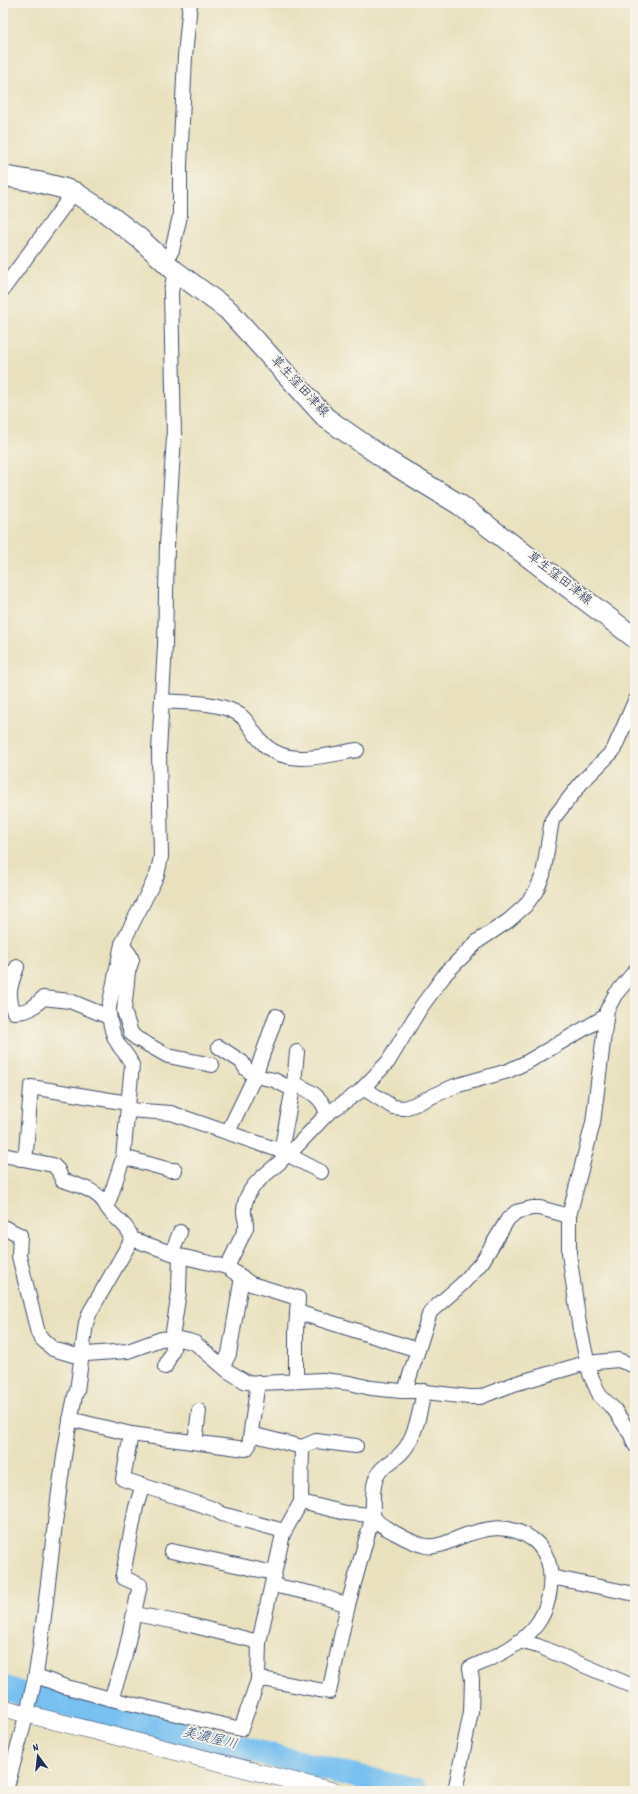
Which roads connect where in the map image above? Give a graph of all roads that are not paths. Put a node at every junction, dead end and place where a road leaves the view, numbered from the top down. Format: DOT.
graph roads {
  1 [pos="190,3"];
  2 [pos="3,176"];
  3 [pos="74,192"];
  4 [pos="170,267"];
  5 [pos="3,288"];
  6 [pos="635,638"];
  7 [pos="162,701"];
  8 [pos="635,701"];
  9 [pos="357,750"];
  10 [pos="122,944"];
  11 [pos="18,967"];
  12 [pos="635,971"];
  13 [pos="276,1016"];
  14 [pos="606,1016"];
  15 [pos="109,1017"];
  16 [pos="219,1047"];
  17 [pos="297,1052"];
  18 [pos="212,1065"];
  19 [pos="255,1076"];
  20 [pos="293,1086"];
  21 [pos="363,1088"];
  22 [pos="128,1106"];
  23 [pos="327,1114"];
  24 [pos="228,1132"];
  25 [pos="284,1152"];
  26 [pos="3,1155"];
  27 [pos="123,1157"];
  28 [pos="20,1159"];
  29 [pos="176,1170"];
  30 [pos="321,1172"];
  31 [pos="107,1207"];
  32 [pos="569,1216"];
  33 [pos="3,1227"];
  34 [pos="180,1232"];
  35 [pos="132,1239"];
  36 [pos="176,1254"];
  37 [pos="227,1267"];
  38 [pos="242,1277"];
  39 [pos="297,1312"];
  40 [pos="172,1338"];
  41 [pos="418,1350"];
  42 [pos="81,1355"];
  43 [pos="587,1363"];
  44 [pos="223,1366"];
  45 [pos="635,1366"];
  46 [pos="165,1367"];
  47 [pos="296,1381"];
  48 [pos="258,1382"];
  49 [pos="405,1391"];
  50 [pos="424,1392"];
  51 [pos="199,1411"];
  52 [pos="70,1419"];
  53 [pos="131,1434"];
  54 [pos="251,1434"];
  55 [pos="195,1442"];
  56 [pos="635,1445"];
  57 [pos="356,1446"];
  58 [pos="302,1447"];
  59 [pos="142,1485"];
  60 [pos="301,1502"];
  61 [pos="373,1515"];
  62 [pos="284,1531"];
  63 [pos="171,1551"];
  64 [pos="551,1577"];
  65 [pos="273,1579"];
  66 [pos="635,1594"];
  67 [pos="348,1605"];
  68 [pos="135,1614"];
  69 [pos="520,1641"];
  70 [pos="259,1642"];
  71 [pos="258,1680"];
  72 [pos="34,1681"];
  73 [pos="635,1687"];
  74 [pos="111,1699"];
  75 [pos="3,1708"];
  76 [pos="27,1710"];
  77 [pos="455,1790"];
  78 [pos="6,1791"];
  79 [pos="333,1791"];
  1 -- 4 [label="street"];
  2 -- 3 [label="main road, 草生窪田津線"];
  3 -- 4 [label="main road, 草生窪田津線"];
  3 -- 5 [label="street"];
  4 -- 6 [label="main road, 草生窪田津線"];
  4 -- 7 [label="street"];
  7 -- 9 [label="street"];
  7 -- 10 [label="street"];
  8 -- 21 [label="street"];
  10 -- 15 [label="street"];
  10 -- 18 [label="street"];
  11 -- 15 [label="street"];
  12 -- 14 [label="street"];
  13 -- 19 [label="street"];
  14 -- 21 [label="street"];
  14 -- 32 [label="street"];
  15 -- 22 [label="street"];
  16 -- 19 [label="street"];
  17 -- 20 [label="street"];
  19 -- 20 [label="street"];
  19 -- 24 [label="street"];
  20 -- 23 [label="street"];
  20 -- 25 [label="street"];
  21 -- 23 [label="street"];
  22 -- 24 [label="street"];
  22 -- 27 [label="street"];
  22 -- 28 [label="street"];
  23 -- 25 [label="street"];
  24 -- 25 [label="street"];
  25 -- 30 [label="street"];
  25 -- 37 [label="street"];
  26 -- 28 [label="street"];
  27 -- 29 [label="street"];
  27 -- 31 [label="street"];
  28 -- 31 [label="street"];
  31 -- 35 [label="street"];
  32 -- 41 [label="street"];
  32 -- 43 [label="street"];
  33 -- 42 [label="street"];
  34 -- 36 [label="street"];
  35 -- 36 [label="street"];
  35 -- 42 [label="street"];
  36 -- 37 [label="street"];
  36 -- 40 [label="street"];
  37 -- 38 [label="street"];
  38 -- 39 [label="street"];
  38 -- 44 [label="street"];
  39 -- 41 [label="street"];
  39 -- 47 [label="street"];
  40 -- 42 [label="street"];
  40 -- 44 [label="street"];
  40 -- 46 [label="street"];
  41 -- 49 [label="street"];
  42 -- 52 [label="street"];
  43 -- 45 [label="street"];
  43 -- 50 [label="street"];
  43 -- 56 [label="street"];
  44 -- 48 [label="street"];
  47 -- 48 [label="street"];
  47 -- 49 [label="street"];
  48 -- 54 [label="street"];
  49 -- 50 [label="street"];
  50 -- 61 [label="street"];
  51 -- 55 [label="street"];
  52 -- 53 [label="street"];
  52 -- 72 [label="street"];
  53 -- 55 [label="street"];
  53 -- 59 [label="street"];
  54 -- 55 [label="street"];
  54 -- 58 [label="street"];
  57 -- 58 [label="street"];
  58 -- 60 [label="street"];
  59 -- 62 [label="street"];
  59 -- 68 [label="street"];
  60 -- 61 [label="street"];
  60 -- 62 [label="street"];
  61 -- 64 [label="street"];
  61 -- 67 [label="street"];
  62 -- 65 [label="street"];
  63 -- 65 [label="street"];
  64 -- 66 [label="street"];
  64 -- 69 [label="street"];
  65 -- 67 [label="street"];
  65 -- 70 [label="street"];
  67 -- 71 [label="street"];
  68 -- 70 [label="street"];
  68 -- 74 [label="street"];
  69 -- 73 [label="street"];
  69 -- 77 [label="street"];
  70 -- 71 [label="street"];
  71 -- 74 [label="street"];
  72 -- 74 [label="street"];
  72 -- 76 [label="street"];
  75 -- 76 [label="street"];
  76 -- 78 [label="street"];
  76 -- 79 [label="street"];
}
